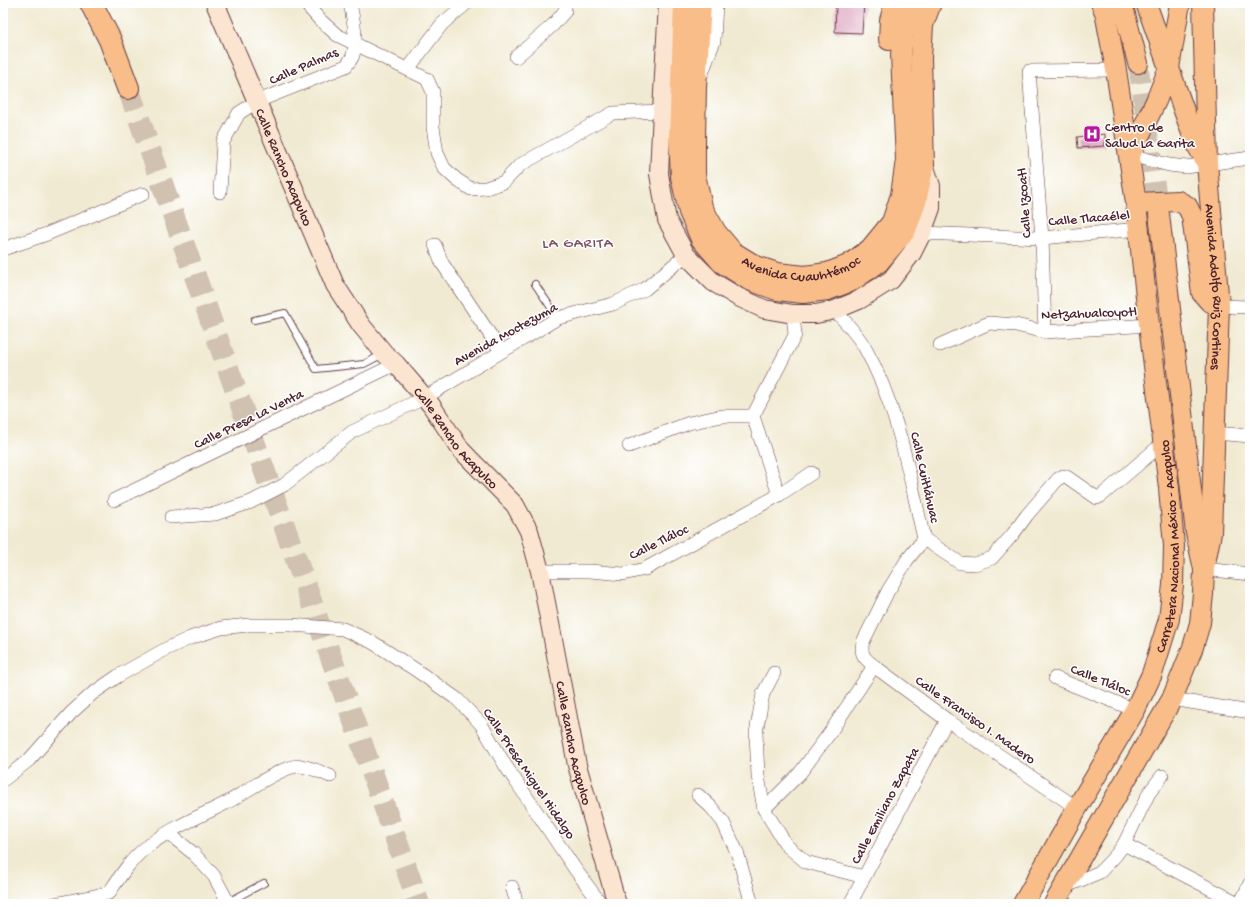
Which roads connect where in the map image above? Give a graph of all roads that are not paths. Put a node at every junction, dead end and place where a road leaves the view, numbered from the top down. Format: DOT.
graph roads {
  1 [pos="91,3"];
  2 [pos="215,3"];
  3 [pos="305,3"];
  4 [pos="350,3"];
  5 [pos="467,3"];
  6 [pos="565,3"];
  7 [pos="668,3"];
  8 [pos="684,3"];
  9 [pos="701,3"];
  10 [pos="716,3"];
  11 [pos="895,3"];
  12 [pos="910,3"];
  13 [pos="931,3"];
  14 [pos="1101,3"];
  15 [pos="1122,3"];
  16 [pos="1146,3"];
  17 [pos="1180,3"];
  18 [pos="1204,3"];
  19 [pos="354,43"];
  20 [pos="516,57"];
  21 [pos="1138,63"];
  22 [pos="1169,68"];
  23 [pos="408,69"];
  24 [pos="1116,70"];
  25 [pos="128,88"];
  26 [pos="696,88"];
  27 [pos="258,101"];
  28 [pos="904,101"];
  29 [pos="662,111"];
  30 [pos="1130,155"];
  31 [pos="1250,158"];
  32 [pos="1207,163"];
  33 [pos="924,164"];
  34 [pos="220,192"];
  35 [pos="143,194"];
  36 [pos="1136,203"];
  37 [pos="1159,214"];
  38 [pos="1139,229"];
  39 [pos="922,232"];
  40 [pos="1042,238"];
  41 [pos="435,245"];
  42 [pos="3,250"];
  43 [pos="686,255"];
  44 [pos="535,284"];
  45 [pos="1219,306"];
  46 [pos="1250,306"];
  47 [pos="835,310"];
  48 [pos="793,314"];
  49 [pos="558,318"];
  50 [pos="254,320"];
  51 [pos="1149,325"];
  52 [pos="1045,332"];
  53 [pos="940,345"];
  54 [pos="501,351"];
  55 [pos="390,358"];
  56 [pos="424,398"];
  57 [pos="753,416"];
  58 [pos="1216,433"];
  59 [pos="1250,436"];
  60 [pos="1163,443"];
  61 [pos="629,446"];
  62 [pos="812,473"];
  63 [pos="779,495"];
  64 [pos="114,500"];
  65 [pos="170,517"];
  66 [pos="924,539"];
  67 [pos="1204,569"];
  68 [pos="540,571"];
  69 [pos="1250,574"];
  70 [pos="861,651"];
  71 [pos="874,666"];
  72 [pos="774,673"];
  73 [pos="1055,678"];
  74 [pos="1172,699"];
  75 [pos="1135,710"];
  76 [pos="1250,712"];
  77 [pos="946,720"];
  78 [pos="330,776"];
  79 [pos="1162,776"];
  80 [pos="3,780"];
  81 [pos="698,795"];
  82 [pos="1077,808"];
  83 [pos="764,809"];
  84 [pos="168,833"];
  85 [pos="1124,844"];
  86 [pos="864,877"];
  87 [pos="264,882"];
  88 [pos="1250,883"];
  89 [pos="512,887"];
  90 [pos="1064,887"];
  91 [pos="109,899"];
  92 [pos="228,903"];
  93 [pos="54,904"];
  94 [pos="517,904"];
  95 [pos="601,904"];
  96 [pos="617,904"];
  97 [pos="752,904"];
  98 [pos="850,904"];
  99 [pos="1023,904"];
  100 [pos="1054,904"];
  101 [pos="1240,904"];
  1 -- 25 [label="highway"];
  2 -- 27 [label="main road, Calle Rancho Acapulco"];
  3 -- 19 [label="street"];
  4 -- 19 [label="street, Calle Palmas"];
  5 -- 23 [label="street"];
  6 -- 20 [label="street"];
  7 -- 29 [label="main road, Avenida Cuauhtémoc"];
  8 -- 33 [label="main road, Avenida Cuauhtémoc"];
  9 -- 26 [label="main road, Avenida Cuauhtémoc"];
  10 -- 26 [label="street"];
  11 -- 28 [label="main road"];
  12 -- 28 [label="main road, Avenida Cuauhtémoc"];
  13 -- 33 [label="main road, Avenida Cuauhtémoc"];
  14 -- 24 [label="main road"];
  15 -- 21 [label="main road"];
  16 -- 22 [label="main road"];
  17 -- 22 [label="main road"];
  18 -- 32 [label="main road, Avenida Adolfo Ruiz Cortines"];
  19 -- 23 [label="street"];
  19 -- 27 [label="street, Calle Palmas"];
  22 -- 30 [label="main road"];
  22 -- 32 [label="main road"];
  23 -- 29 [label="street"];
  24 -- 30 [label="main road"];
  24 -- 40 [label="street, Calle Izcoatl"];
  26 -- 28 [label="main road, Avenida Cuauhtémoc"];
  27 -- 34 [label="street, Calle Palmas"];
  27 -- 55 [label="main road, Calle Rancho Acapulco"];
  29 -- 43 [label="main road, Avenida Cuauhtémoc"];
  30 -- 32 [label="street"];
  30 -- 36 [label="main road, Carretera Nacional México - Acapulco"];
  31 -- 32 [label="street"];
  32 -- 45 [label="main road, Avenida Adolfo Ruiz Cortines"];
  33 -- 39 [label="main road, Avenida Cuauhtémoc"];
  35 -- 42 [label="street"];
  36 -- 38 [label="main road, Carretera Nacional México - Acapulco"];
  36 -- 45 [label="main road"];
  37 -- 67 [label="main road, Carretera Nacional México - Acapulco"];
  38 -- 40 [label="street, Calle Tlacaélel"];
  38 -- 51 [label="main road, Carretera Nacional México - Acapulco"];
  39 -- 40 [label="street, Calle Tlacaélel"];
  39 -- 47 [label="main road, Avenida Cuauhtémoc"];
  40 -- 52 [label="street, Calle Izcoatl"];
  41 -- 54 [label="street"];
  43 -- 48 [label="main road, Avenida Cuauhtémoc"];
  43 -- 49 [label="street, Avenida Moctezuma"];
  44 -- 49 [label="lane"];
  45 -- 46 [label="street"];
  45 -- 58 [label="main road, Avenida Adolfo Ruiz Cortines"];
  47 -- 48 [label="main road, Avenida Cuauhtémoc"];
  47 -- 66 [label="street, Calle Cuitláhuac"];
  48 -- 57 [label="street"];
  49 -- 54 [label="street, Avenida Moctezuma"];
  50 -- 55 [label="lane"];
  51 -- 52 [label="street, Netzahualcoyotl"];
  51 -- 60 [label="main road, Carretera Nacional México - Acapulco"];
  52 -- 53 [label="street, Netzahualcoyotl"];
  54 -- 56 [label="street, Avenida Moctezuma"];
  55 -- 56 [label="main road, Calle Rancho Acapulco"];
  55 -- 64 [label="street, Calle Presa La Venta"];
  56 -- 65 [label="street, Avenida Moctezuma"];
  56 -- 68 [label="main road, Calle Rancho Acapulco"];
  57 -- 61 [label="street"];
  57 -- 63 [label="street"];
  58 -- 59 [label="street"];
  58 -- 67 [label="main road, Avenida Adolfo Ruiz Cortines"];
  60 -- 66 [label="street"];
  60 -- 75 [label="main road, Carretera Nacional México - Acapulco"];
  62 -- 63 [label="street, Calle Tláloc"];
  63 -- 68 [label="street, Calle Tláloc"];
  66 -- 70 [label="street, Calle Cuitláhuac"];
  67 -- 69 [label="street"];
  67 -- 74 [label="main road, Carretera Nacional México - Acapulco"];
  68 -- 96 [label="main road, Calle Rancho Acapulco"];
  70 -- 71 [label="street, Calle Francisco I. Madero"];
  71 -- 77 [label="street, Calle Francisco I. Madero"];
  71 -- 83 [label="street"];
  72 -- 83 [label="street"];
  73 -- 75 [label="street, Calle Tláloc"];
  74 -- 76 [label="street"];
  74 -- 90 [label="main road, Carretera Nacional México - Acapulco"];
  75 -- 82 [label="main road, Carretera Nacional México - Acapulco"];
  77 -- 82 [label="street, Calle Francisco I. Madero"];
  77 -- 86 [label="street, Calle Emiliano Zapata"];
  78 -- 84 [label="street"];
  79 -- 85 [label="street"];
  80 -- 95 [label="street, Calle Presa Miguel Hidalgo"];
  81 -- 97 [label="street"];
  82 -- 99 [label="main road, Carretera Nacional México - Acapulco"];
  83 -- 86 [label="street"];
  84 -- 91 [label="street"];
  84 -- 92 [label="street"];
  85 -- 90 [label="street"];
  85 -- 101 [label="street"];
  86 -- 98 [label="street, Calle Emiliano Zapata"];
  87 -- 92 [label="lane"];
  88 -- 101 [label="street"];
  89 -- 94 [label="street"];
  90 -- 100 [label="main road, Carretera Nacional México - Acapulco"];
  91 -- 93 [label="street"];
}
